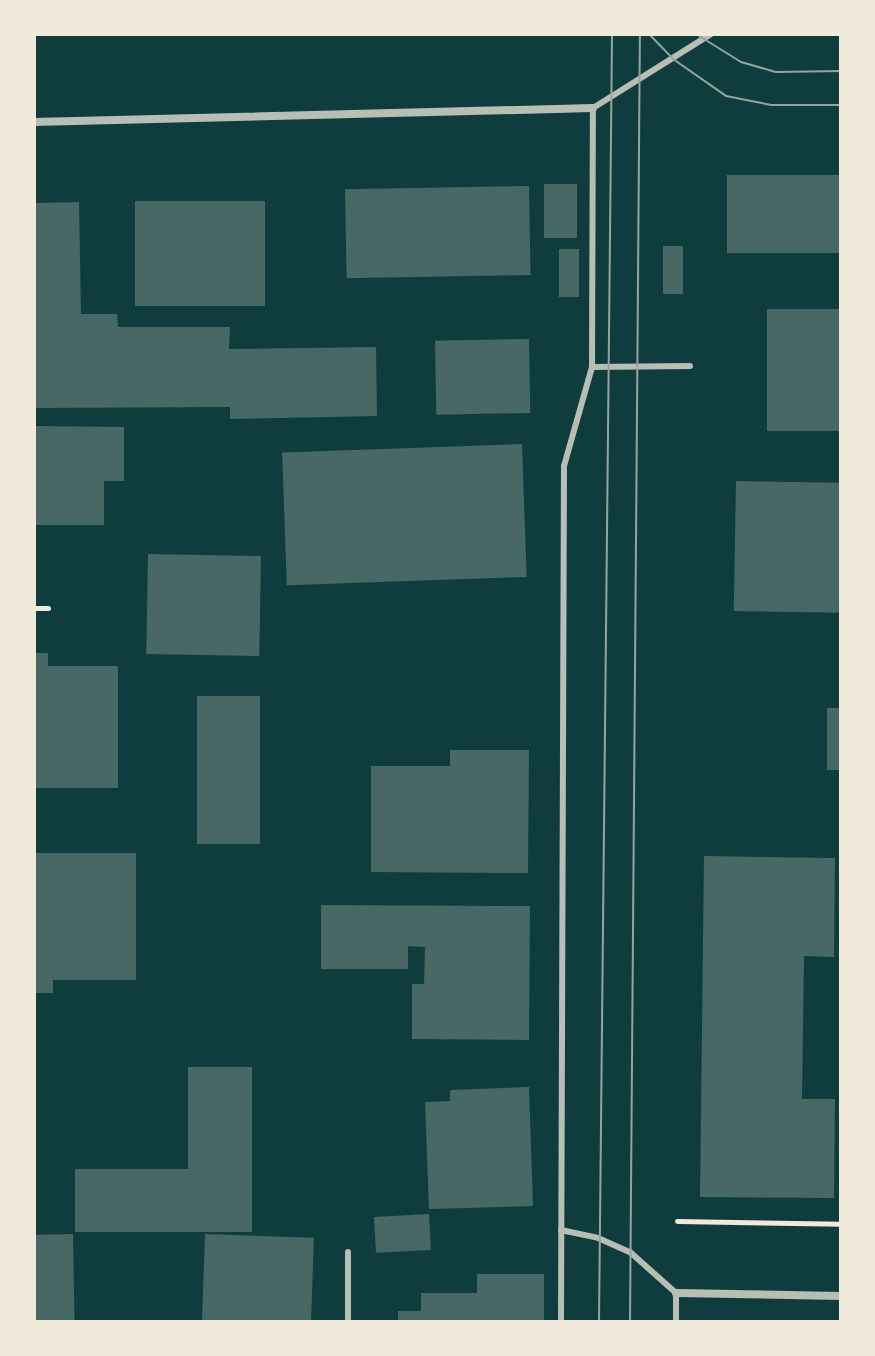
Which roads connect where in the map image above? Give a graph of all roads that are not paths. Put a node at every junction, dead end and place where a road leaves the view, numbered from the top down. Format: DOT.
graph roads {
  1 [pos="711,34"];
  2 [pos="593,108"];
  3 [pos="34,122"];
  4 [pos="690,366"];
  5 [pos="592,367"];
  6 [pos="561,1230"];
  7 [pos="348,1252"];
  8 [pos="676,1293"];
  9 [pos="841,1296"];
  10 [pos="348,1322"];
  11 [pos="561,1322"];
  12 [pos="676,1322"];
  1 -- 2 [label="lane"];
  2 -- 3 [label="street"];
  2 -- 5 [label="lane"];
  4 -- 5 [label="lane"];
  5 -- 6 [label="lane"];
  6 -- 8 [label="lane"];
  6 -- 11 [label="lane"];
  7 -- 10 [label="lane"];
  8 -- 9 [label="street"];
  8 -- 12 [label="lane"];
}
